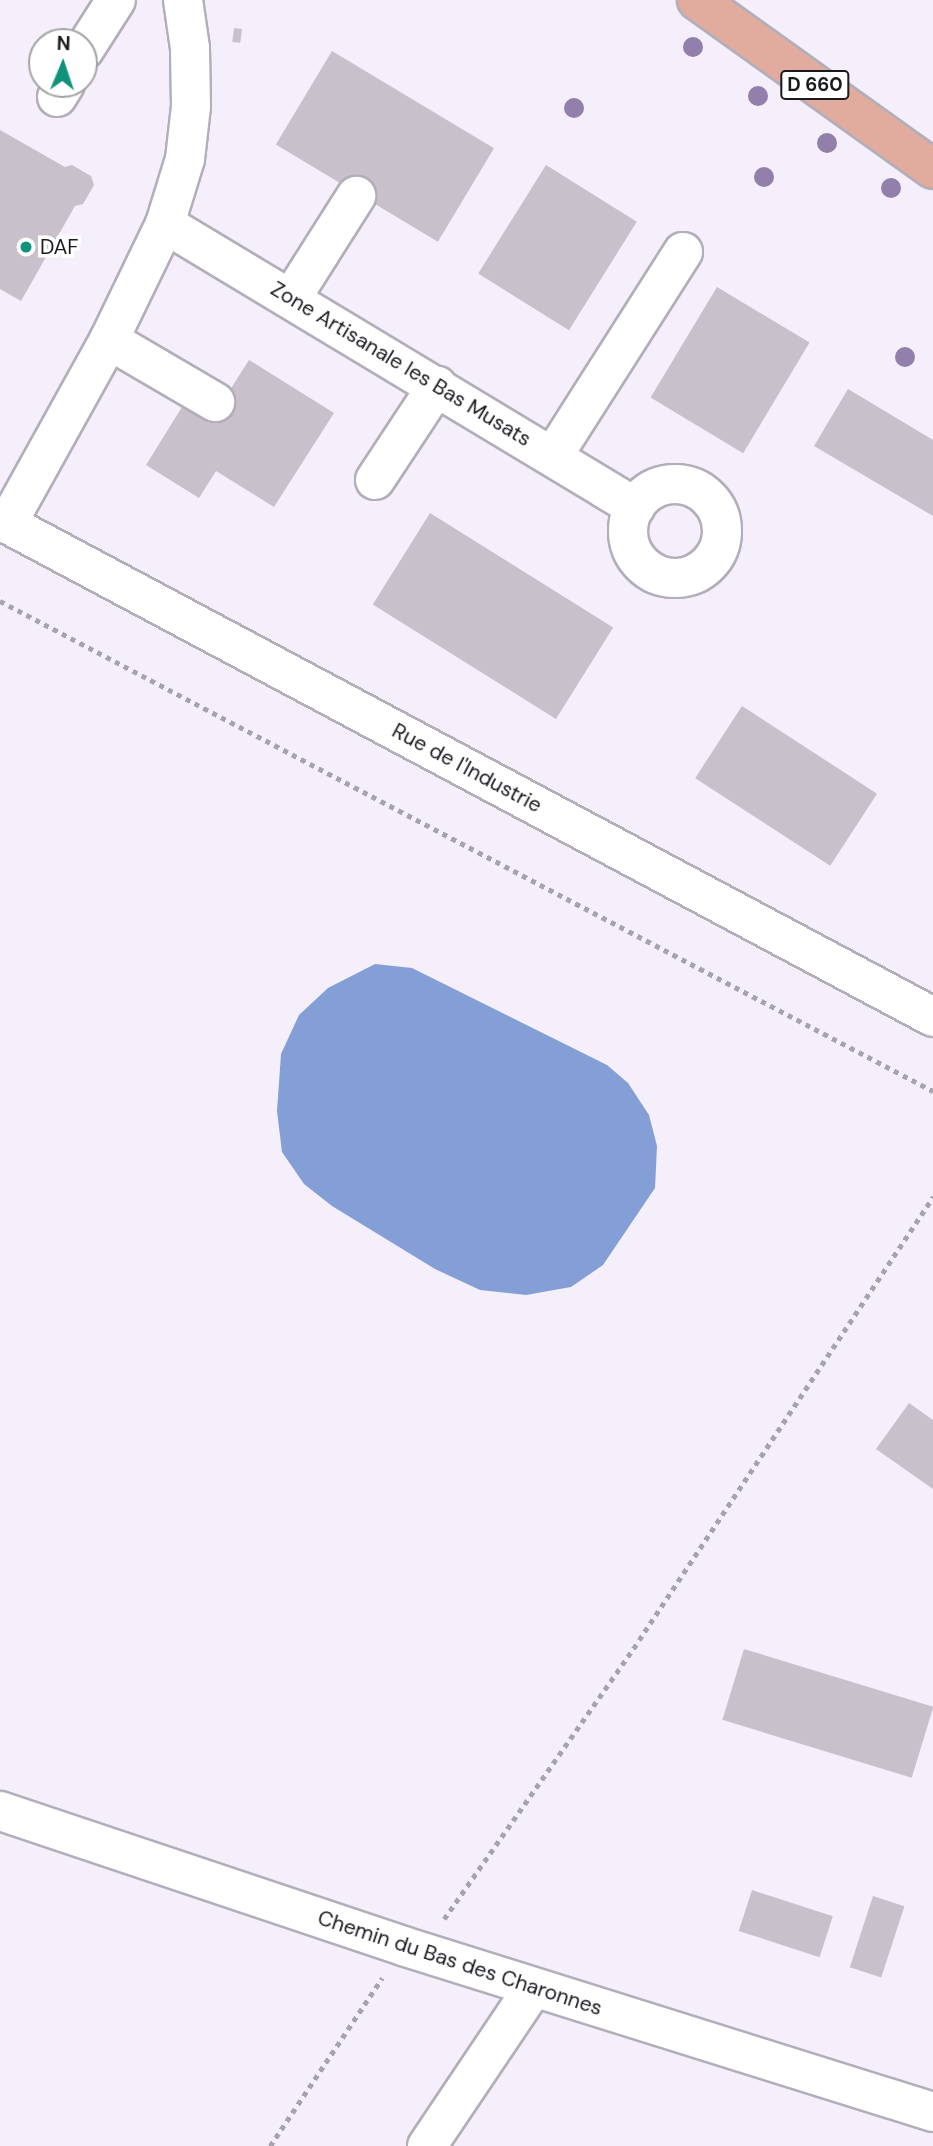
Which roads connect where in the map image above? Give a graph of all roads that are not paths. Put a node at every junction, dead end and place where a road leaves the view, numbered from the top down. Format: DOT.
graph roads {
  1 [pos="116,0"];
  2 [pos="183,0"];
  3 [pos="697,0"];
  4 [pos="98,28"];
  5 [pos="933,169"];
  6 [pos="356,196"];
  7 [pos="164,223"];
  8 [pos="683,252"];
  9 [pos="292,297"];
  10 [pos="108,340"];
  11 [pos="437,386"];
  12 [pos="215,402"];
  13 [pos="553,456"];
  14 [pos="375,480"];
  15 [pos="635,507"];
  16 [pos="4,522"];
  17 [pos="933,1017"];
  18 [pos="0,1811"];
  19 [pos="533,1988"];
  20 [pos="929,2100"];
  21 [pos="427,2146"];
  1 -- 4 [label="street"];
  2 -- 7 [label="street"];
  3 -- 5 [label="main road, D 660"];
  6 -- 9 [label="street"];
  7 -- 9 [label="street, Zone Artisanale les Bas Musats"];
  7 -- 10 [label="street"];
  8 -- 13 [label="street"];
  9 -- 11 [label="street, Zone Artisanale les Bas Musats"];
  10 -- 12 [label="street"];
  10 -- 16 [label="street"];
  11 -- 13 [label="street, Zone Artisanale les Bas Musats"];
  11 -- 14 [label="street"];
  13 -- 15 [label="street, Zone Artisanale les Bas Musats"];
  16 -- 17 [label="street, Rue de l'Industrie"];
  18 -- 19 [label="street, Chemin du Bas des Charonnes"];
  19 -- 20 [label="street, Chemin du Bas des Charonnes"];
  19 -- 21 [label="street"];
}
